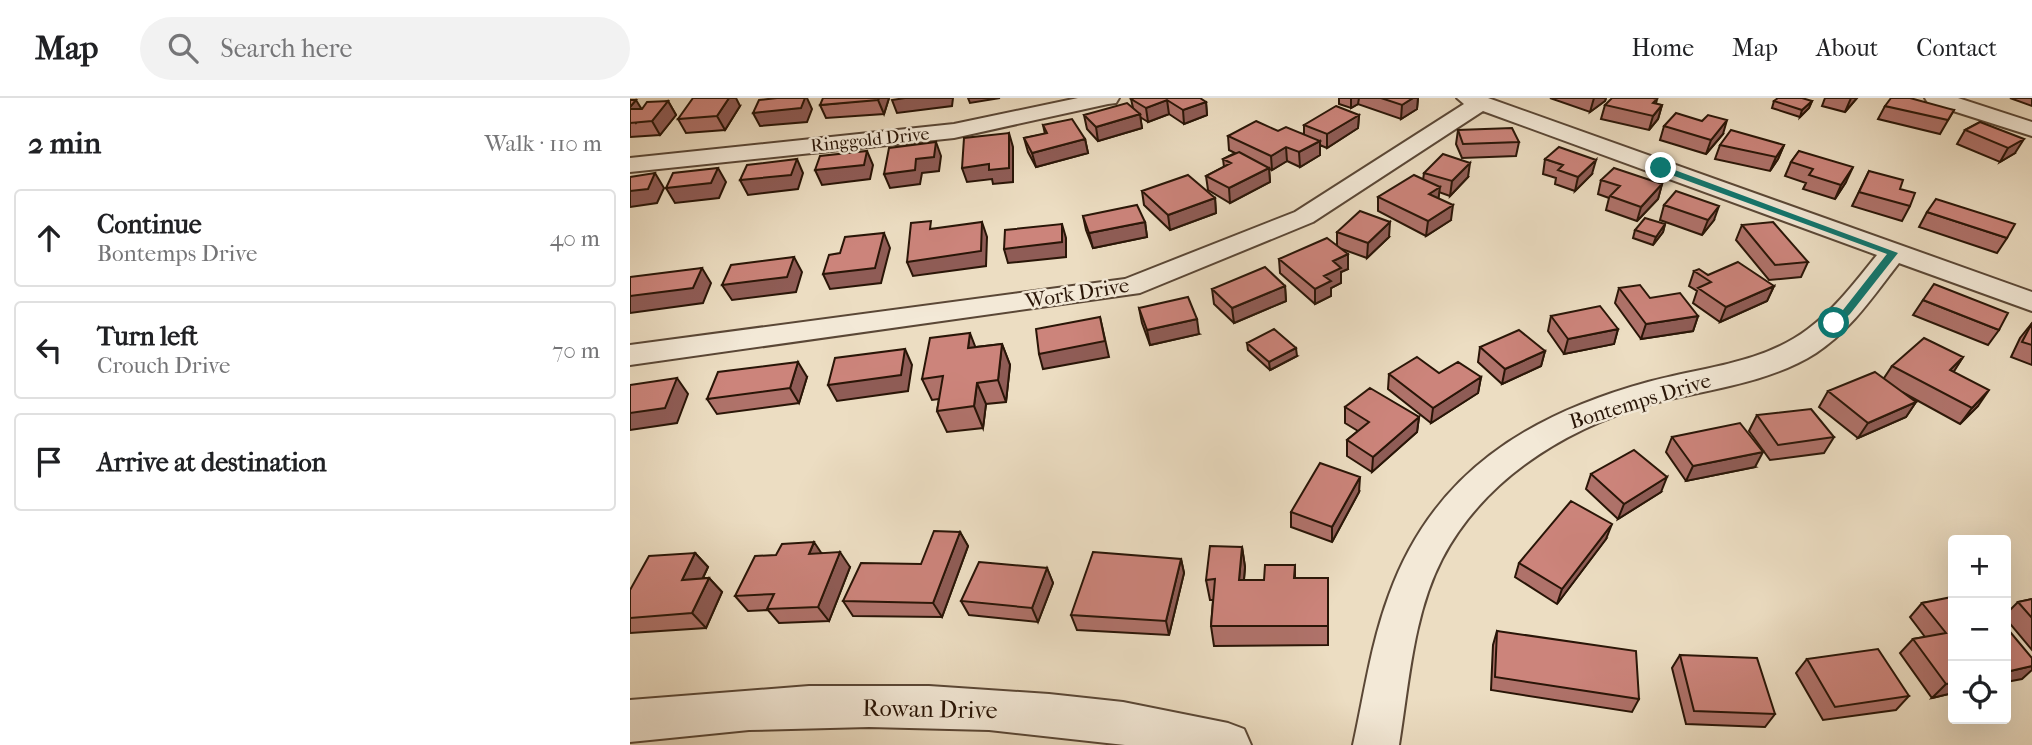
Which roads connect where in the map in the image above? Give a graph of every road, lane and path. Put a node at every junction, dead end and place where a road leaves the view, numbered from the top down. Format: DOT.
graph roads {
  1 [pos="1108,98"];
  2 [pos="1937,98"];
  3 [pos="1474,100"];
  4 [pos="2032,129"];
  5 [pos="630,165"];
  6 [pos="1893,253"];
  7 [pos="2032,302"];
  8 [pos="630,355"];
  9 [pos="630,721"];
  10 [pos="1228,745"];
  11 [pos="1376,745"];
  1 -- 5 [label="street, Ringgold Drive"];
  2 -- 4 [label="street"];
  3 -- 6 [label="street"];
  3 -- 8 [label="street, Work Drive"];
  6 -- 7 [label="street"];
  6 -- 11 [label="street, Bontemps Drive"];
  9 -- 10 [label="street, Rowan Drive"];
}
